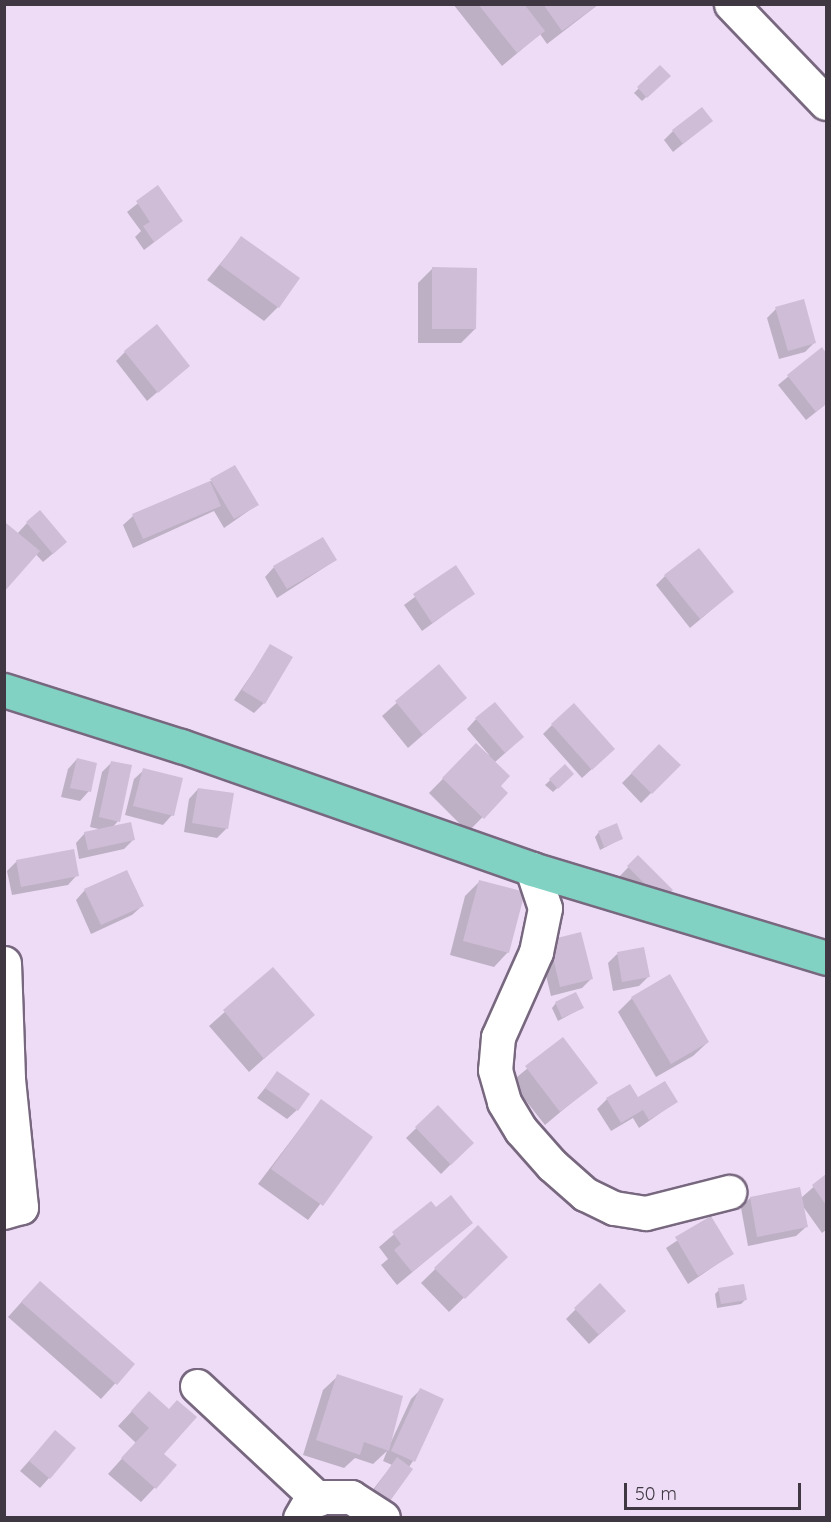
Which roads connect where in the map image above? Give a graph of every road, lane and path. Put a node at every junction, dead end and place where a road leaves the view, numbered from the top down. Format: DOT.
graph roads {
  1 [pos="731,4"];
  2 [pos="826,103"];
  3 [pos="4,690"];
  4 [pos="532,868"];
  5 [pos="826,958"];
  6 [pos="4,963"];
  7 [pos="729,1192"];
  8 [pos="4,1212"];
  9 [pos="198,1386"];
  10 [pos="309,1508"];
  11 [pos="382,1518"];
  1 -- 2 [label="street"];
  3 -- 4 [label="main road"];
  4 -- 5 [label="main road"];
  4 -- 7 [label="street"];
  6 -- 8 [label="street"];
  9 -- 10 [label="street"];
  10 -- 11 [label="street"];
}
